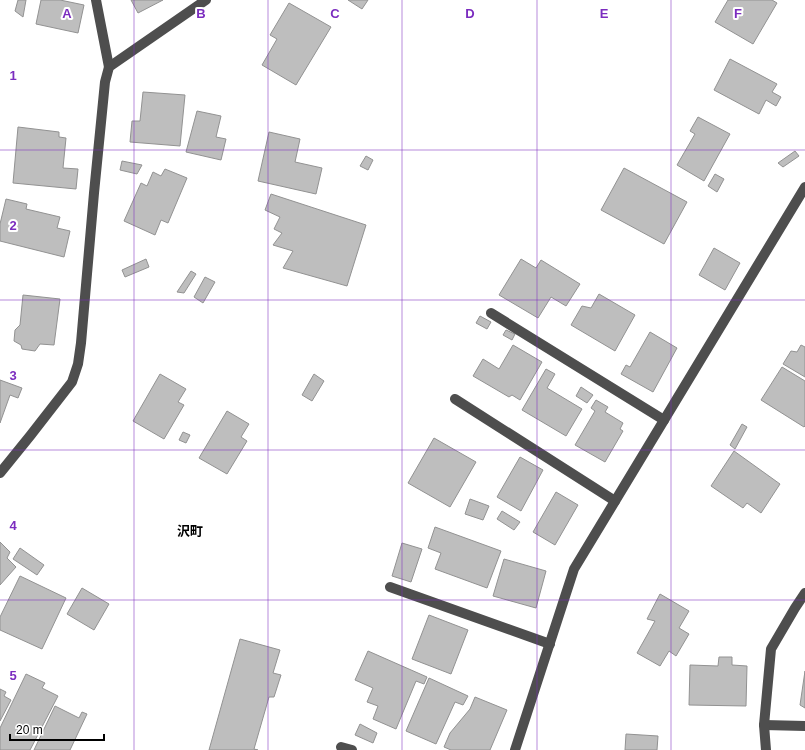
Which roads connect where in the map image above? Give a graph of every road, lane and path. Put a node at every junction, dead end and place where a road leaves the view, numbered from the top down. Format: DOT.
graph roads {
  1 [pos="96,0"];
  2 [pos="206,0"];
  3 [pos="109,67"];
  4 [pos="805,187"];
  5 [pos="491,313"];
  6 [pos="455,399"];
  7 [pos="664,420"];
  8 [pos="0,473"];
  9 [pos="615,501"];
  10 [pos="390,587"];
  11 [pos="805,593"];
  12 [pos="550,644"];
  13 [pos="764,725"];
  14 [pos="805,726"];
  15 [pos="341,746"];
  16 [pos="352,750"];
  17 [pos="516,750"];
  18 [pos="766,750"];
  1 -- 3 [label="street"];
  2 -- 3 [label="street"];
  3 -- 8 [label="street"];
  4 -- 7 [label="street"];
  5 -- 7 [label="street"];
  6 -- 9 [label="street"];
  7 -- 9 [label="street"];
  9 -- 12 [label="street"];
  10 -- 12 [label="street"];
  11 -- 13 [label="street"];
  12 -- 17 [label="street"];
  13 -- 14 [label="street"];
  13 -- 18 [label="street"];
  15 -- 16 [label="street"];
}
